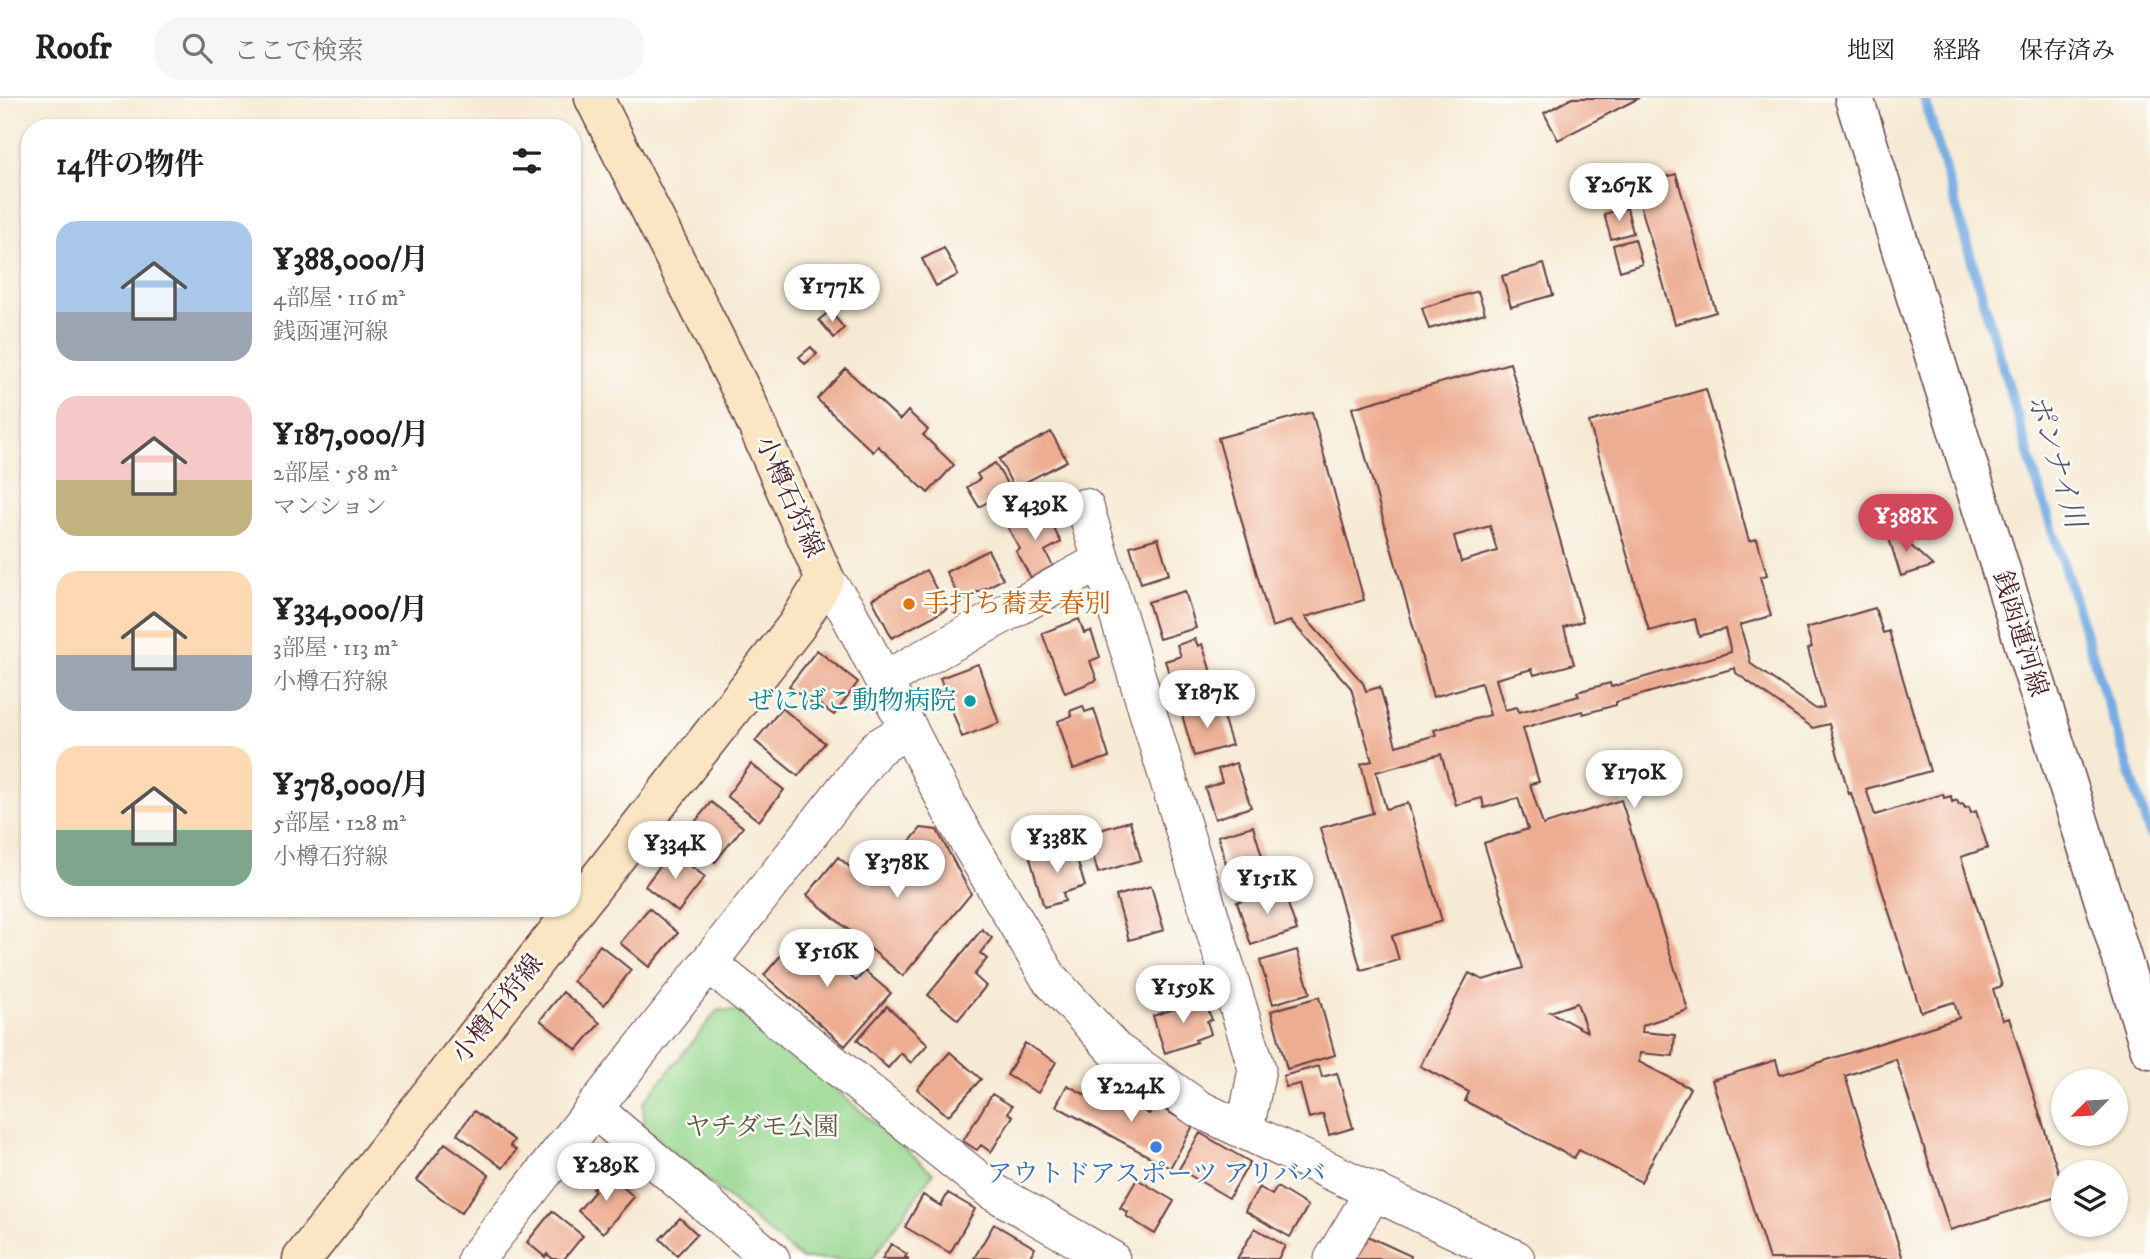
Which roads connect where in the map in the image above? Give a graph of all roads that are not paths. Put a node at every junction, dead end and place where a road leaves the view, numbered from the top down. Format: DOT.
graph roads {
  1 [pos="594,98"];
  2 [pos="1854,98"];
  3 [pos="1085,507"];
  4 [pos="1101,561"];
  5 [pos="825,579"];
  6 [pos="884,680"];
  7 [pos="909,729"];
  8 [pos="581,902"];
  9 [pos="569,917"];
  10 [pos="708,963"];
  11 [pos="2150,1049"];
  12 [pos="594,1109"];
  13 [pos="1245,1130"];
  14 [pos="1374,1191"];
  15 [pos="302,1259"];
  16 [pos="476,1259"];
  17 [pos="771,1259"];
  18 [pos="1111,1259"];
  19 [pos="1334,1259"];
  20 [pos="1516,1259"];
  1 -- 5 [label="main road, 小樽石狩線"];
  2 -- 11 [label="street, 銭函運河線"];
  3 -- 4 [label="street"];
  4 -- 6 [label="street"];
  4 -- 13 [label="street"];
  5 -- 6 [label="street"];
  5 -- 8 [label="main road, 小樽石狩線"];
  6 -- 7 [label="street"];
  7 -- 10 [label="street"];
  7 -- 13 [label="street"];
  9 -- 15 [label="main road, 小樽石狩線"];
  10 -- 12 [label="street"];
  10 -- 18 [label="street"];
  12 -- 16 [label="street"];
  12 -- 17 [label="street"];
  13 -- 14 [label="street"];
  14 -- 19 [label="street"];
  14 -- 20 [label="street"];
}
